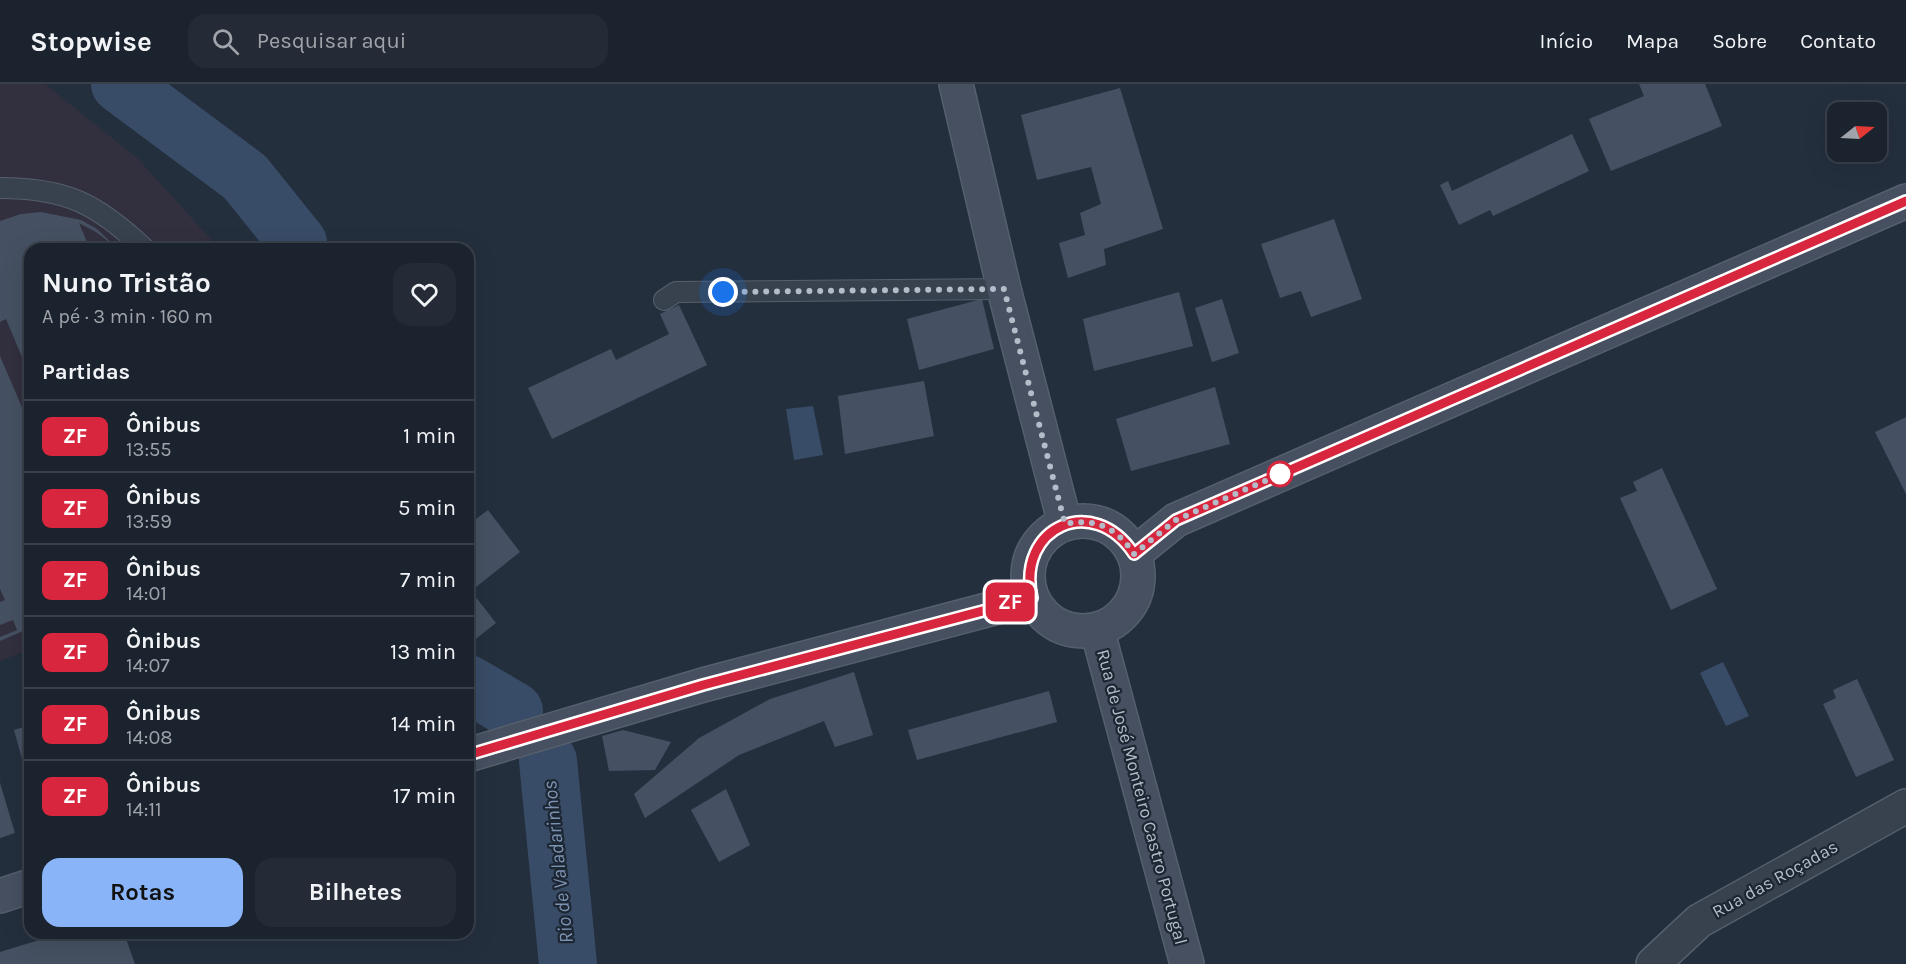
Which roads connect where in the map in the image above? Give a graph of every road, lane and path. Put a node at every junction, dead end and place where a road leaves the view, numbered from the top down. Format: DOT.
graph roads {
  1 [pos="956,84"];
  2 [pos="0,188"];
  3 [pos="1906,201"];
  4 [pos="139,243"];
  5 [pos="1004,289"];
  6 [pos="664,300"];
  7 [pos="1065,524"];
  8 [pos="1134,554"];
  9 [pos="1032,598"];
  10 [pos="1097,629"];
  11 [pos="474,753"];
  12 [pos="1906,806"];
  13 [pos="24,888"];
  14 [pos="0,896"];
  15 [pos="1187,964"];
  16 [pos="1653,964"];
  1 -- 5 [label="street"];
  2 -- 4 [label="lane"];
  3 -- 8 [label="street"];
  5 -- 6 [label="lane"];
  5 -- 7 [label="street"];
  7 -- 8 [label="street"];
  7 -- 9 [label="street"];
  8 -- 10 [label="street, Rua de José Monteiro Castro Portugal"];
  9 -- 10 [label="street, Rua de José Monteiro Castro Portugal"];
  9 -- 11 [label="street"];
  10 -- 15 [label="street, Rua de José Monteiro Castro Portugal"];
  12 -- 16 [label="street, Rua das Roçadas"];
  13 -- 14 [label="street"];
}
